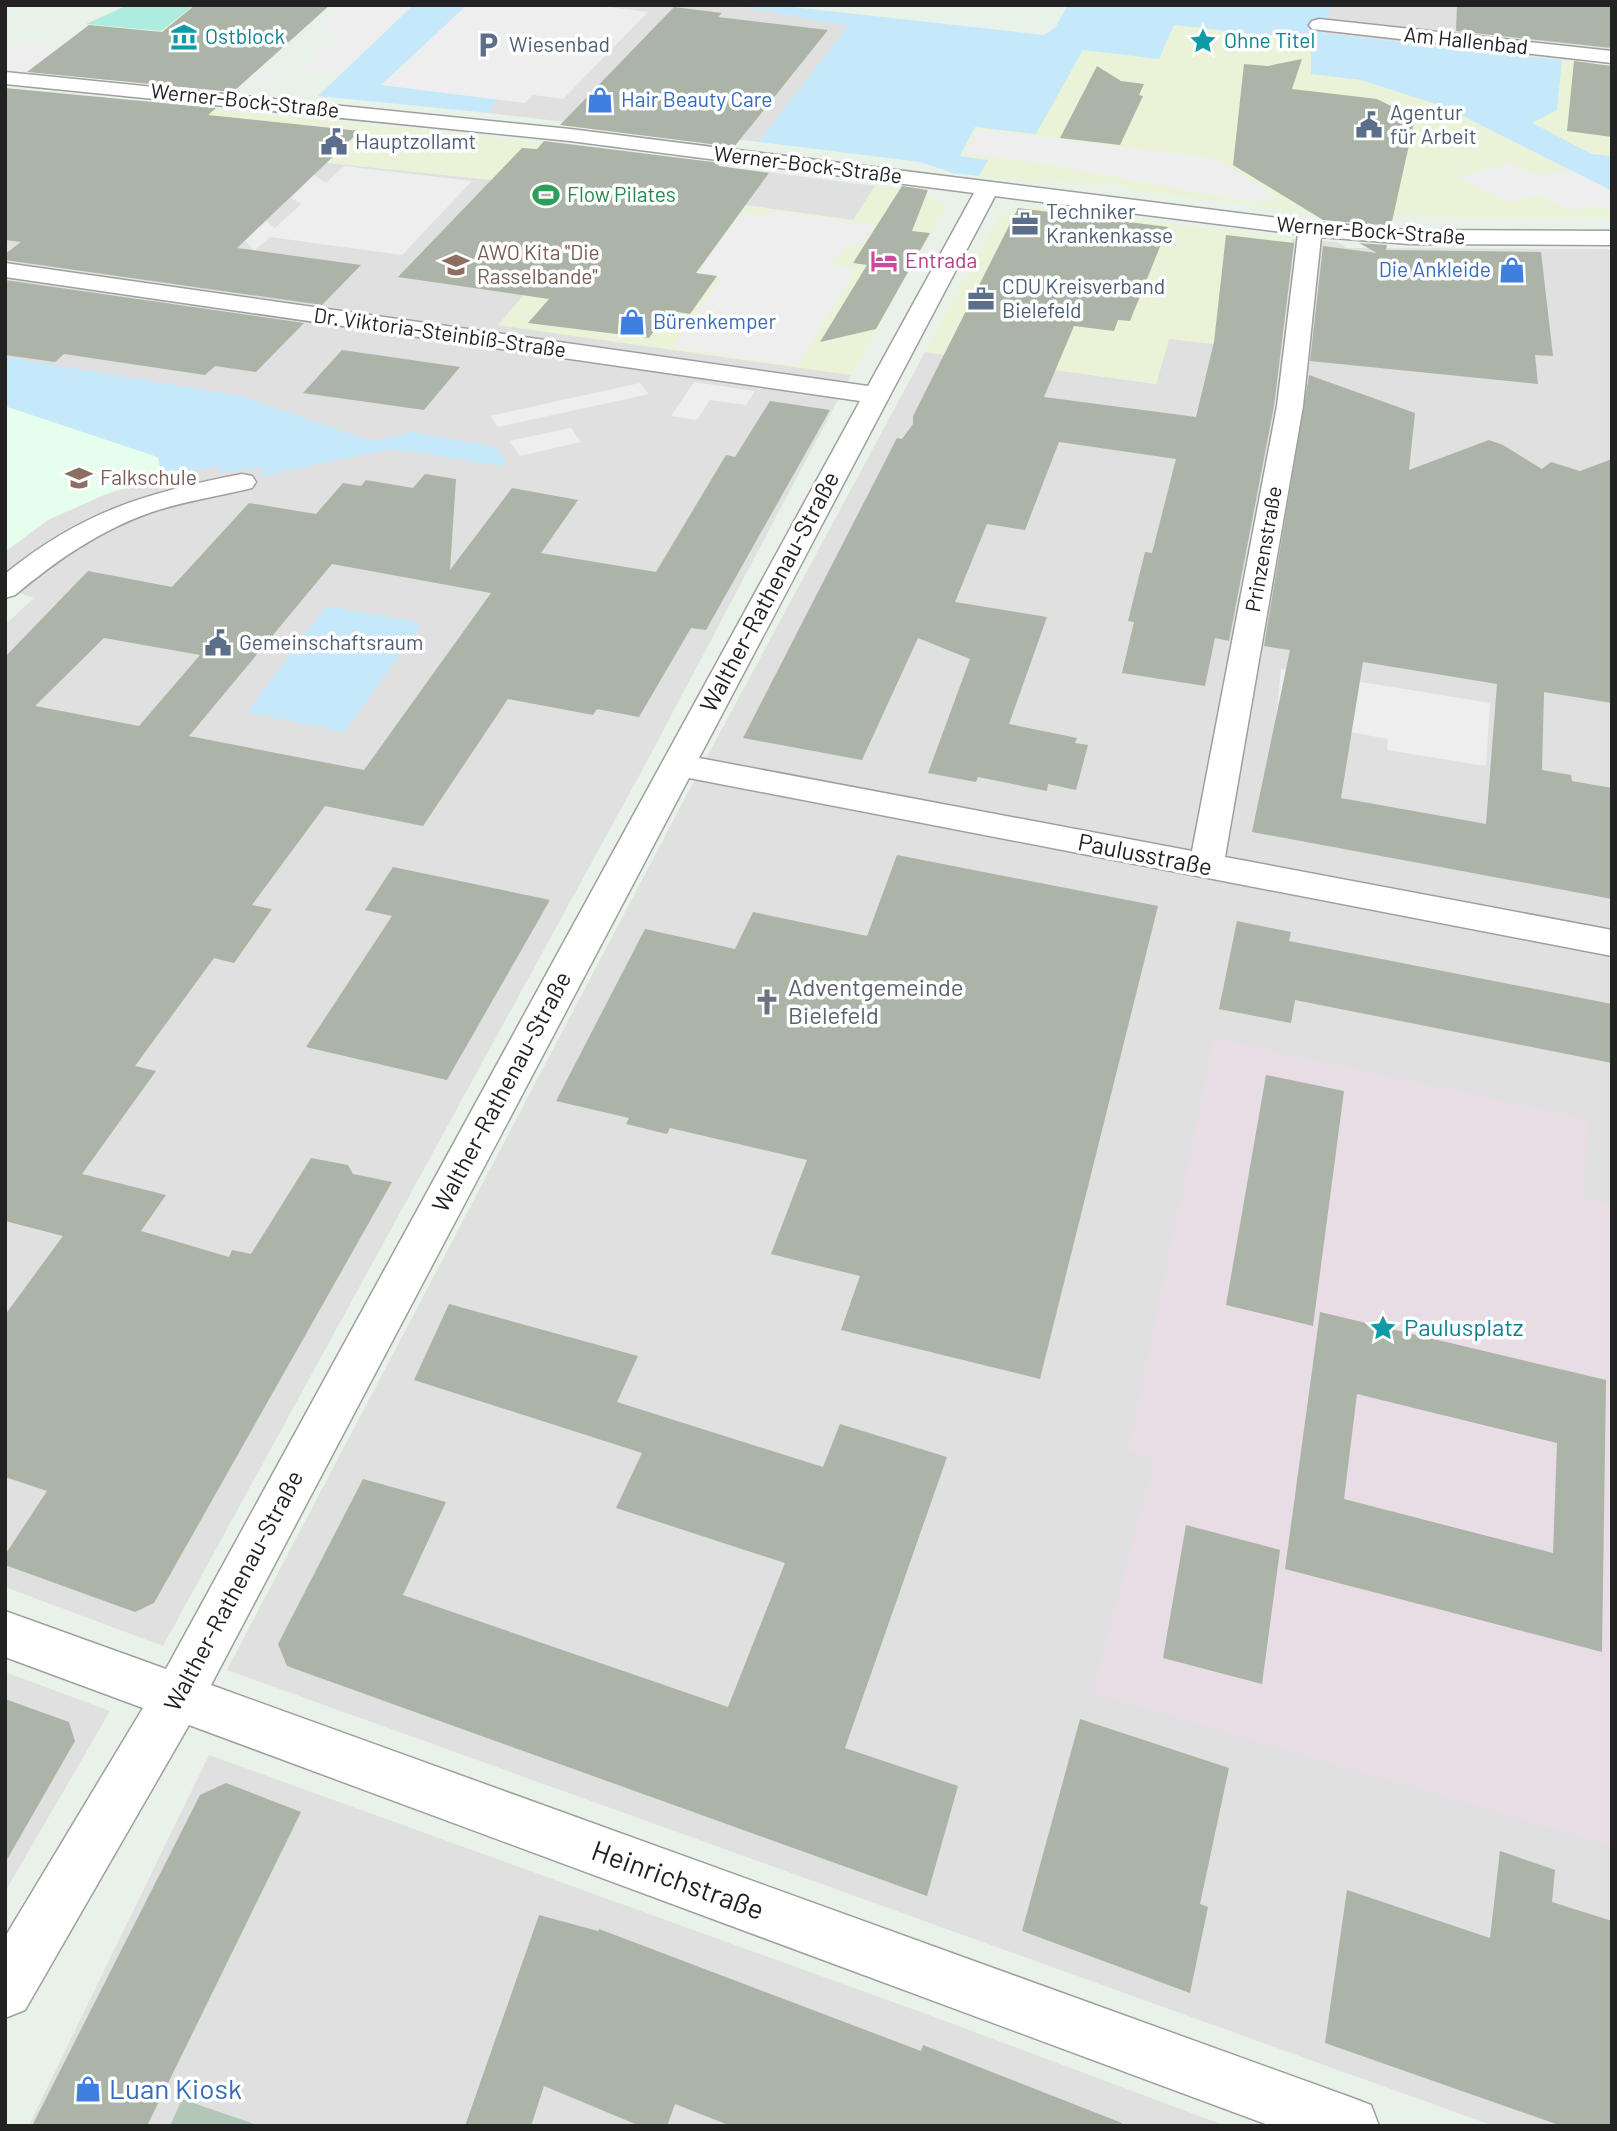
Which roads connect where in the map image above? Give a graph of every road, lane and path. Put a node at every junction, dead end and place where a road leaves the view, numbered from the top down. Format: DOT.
graph roads {
  1 [pos="1320,25"];
  2 [pos="1612,57"];
  3 [pos="5,78"];
  4 [pos="988,188"];
  5 [pos="1310,229"];
  6 [pos="1612,238"];
  7 [pos="5,270"];
  8 [pos="876,396"];
  9 [pos="242,482"];
  10 [pos="5,589"];
  11 [pos="678,765"];
  12 [pos="1206,867"];
  13 [pos="1612,943"];
  14 [pos="5,1634"];
  15 [pos="177,1698"];
  16 [pos="5,1990"];
  17 [pos="1350,2126"];
  1 -- 2 [label="street, Am Hallenbad"];
  3 -- 4 [label="street, Werner-Bock-Straße"];
  4 -- 5 [label="street, Werner-Bock-Straße"];
  4 -- 8 [label="street, Walther-Rathenau-Straße"];
  5 -- 6 [label="street, Werner-Bock-Straße"];
  5 -- 12 [label="street, Prinzenstraße"];
  7 -- 8 [label="street, Dr. Viktoria-Steinbiß-Straße"];
  8 -- 11 [label="street, Walther-Rathenau-Straße"];
  9 -- 10 [label="street"];
  11 -- 12 [label="street, Paulusstraße"];
  11 -- 15 [label="street, Walther-Rathenau-Straße"];
  12 -- 13 [label="street, Paulusstraße"];
  14 -- 15 [label="street, Heinrichstraße"];
  15 -- 16 [label="street, Walther-Rathenau-Straße"];
  15 -- 17 [label="street, Heinrichstraße"];
}
